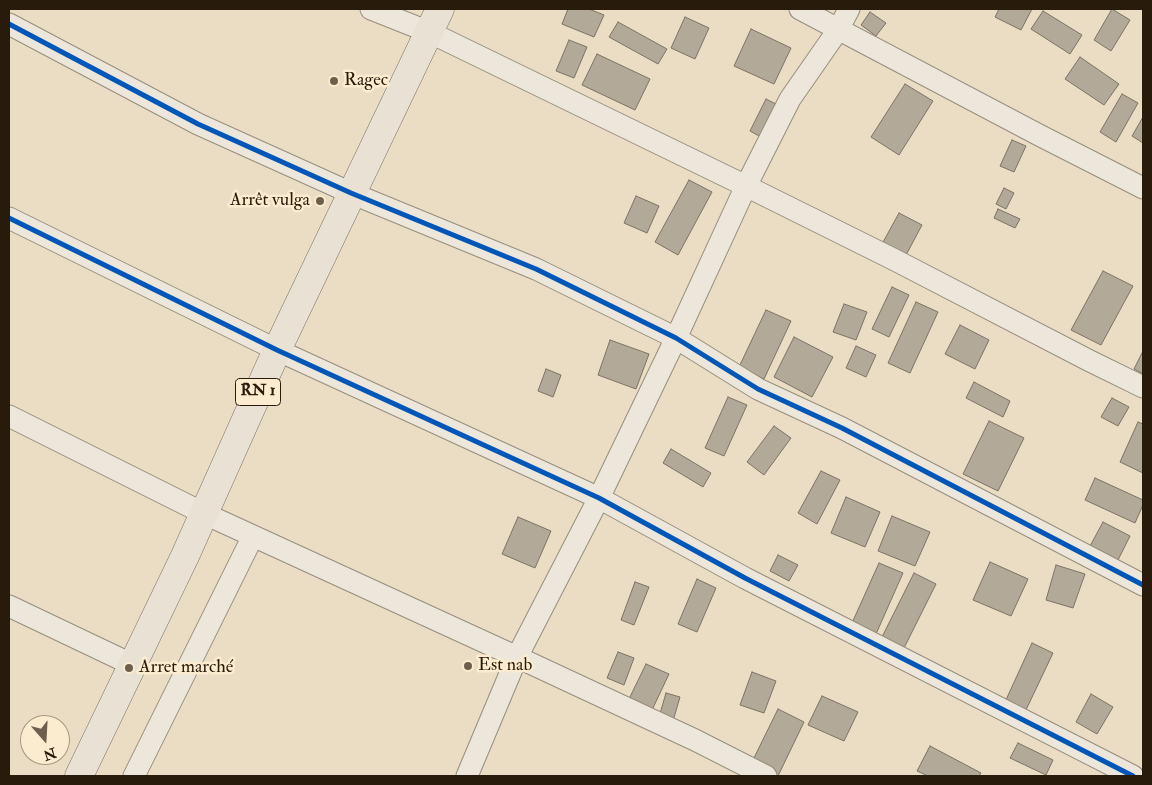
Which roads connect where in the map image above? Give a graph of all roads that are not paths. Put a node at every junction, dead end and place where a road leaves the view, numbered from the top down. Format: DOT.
graph roads {
  1 [pos="370,9"];
  2 [pos="800,9"];
  3 [pos="849,9"];
  4 [pos="435,20"];
  5 [pos="9,24"];
  6 [pos="838,30"];
  7 [pos="746,186"];
  8 [pos="1143,188"];
  9 [pos="351,193"];
  10 [pos="9,218"];
  11 [pos="676,338"];
  12 [pos="277,350"];
  13 [pos="1143,387"];
  14 [pos="9,416"];
  15 [pos="598,498"];
  16 [pos="203,513"];
  17 [pos="253,536"];
  18 [pos="1143,585"];
  19 [pos="9,606"];
  20 [pos="517,656"];
  21 [pos="133,665"];
  22 [pos="80,776"];
  23 [pos="134,776"];
  24 [pos="467,776"];
  25 [pos="766,776"];
  26 [pos="1133,776"];
  1 -- 4 [label="street"];
  2 -- 6 [label="street"];
  3 -- 6 [label="street"];
  4 -- 7 [label="street"];
  4 -- 9 [label="highway, RN 1"];
  5 -- 9 [label="street"];
  6 -- 7 [label="street"];
  6 -- 8 [label="street"];
  7 -- 11 [label="street"];
  7 -- 13 [label="street"];
  9 -- 11 [label="street"];
  9 -- 12 [label="highway, RN 1"];
  10 -- 12 [label="street"];
  11 -- 15 [label="street"];
  11 -- 18 [label="street"];
  12 -- 15 [label="street"];
  12 -- 16 [label="highway, RN 1"];
  14 -- 16 [label="street"];
  15 -- 20 [label="street"];
  15 -- 26 [label="street"];
  16 -- 17 [label="street"];
  16 -- 21 [label="highway, RN 1"];
  17 -- 20 [label="street"];
  17 -- 23 [label="street"];
  19 -- 21 [label="street"];
  20 -- 24 [label="street"];
  20 -- 25 [label="street"];
  21 -- 22 [label="highway, RN 1"];
}
